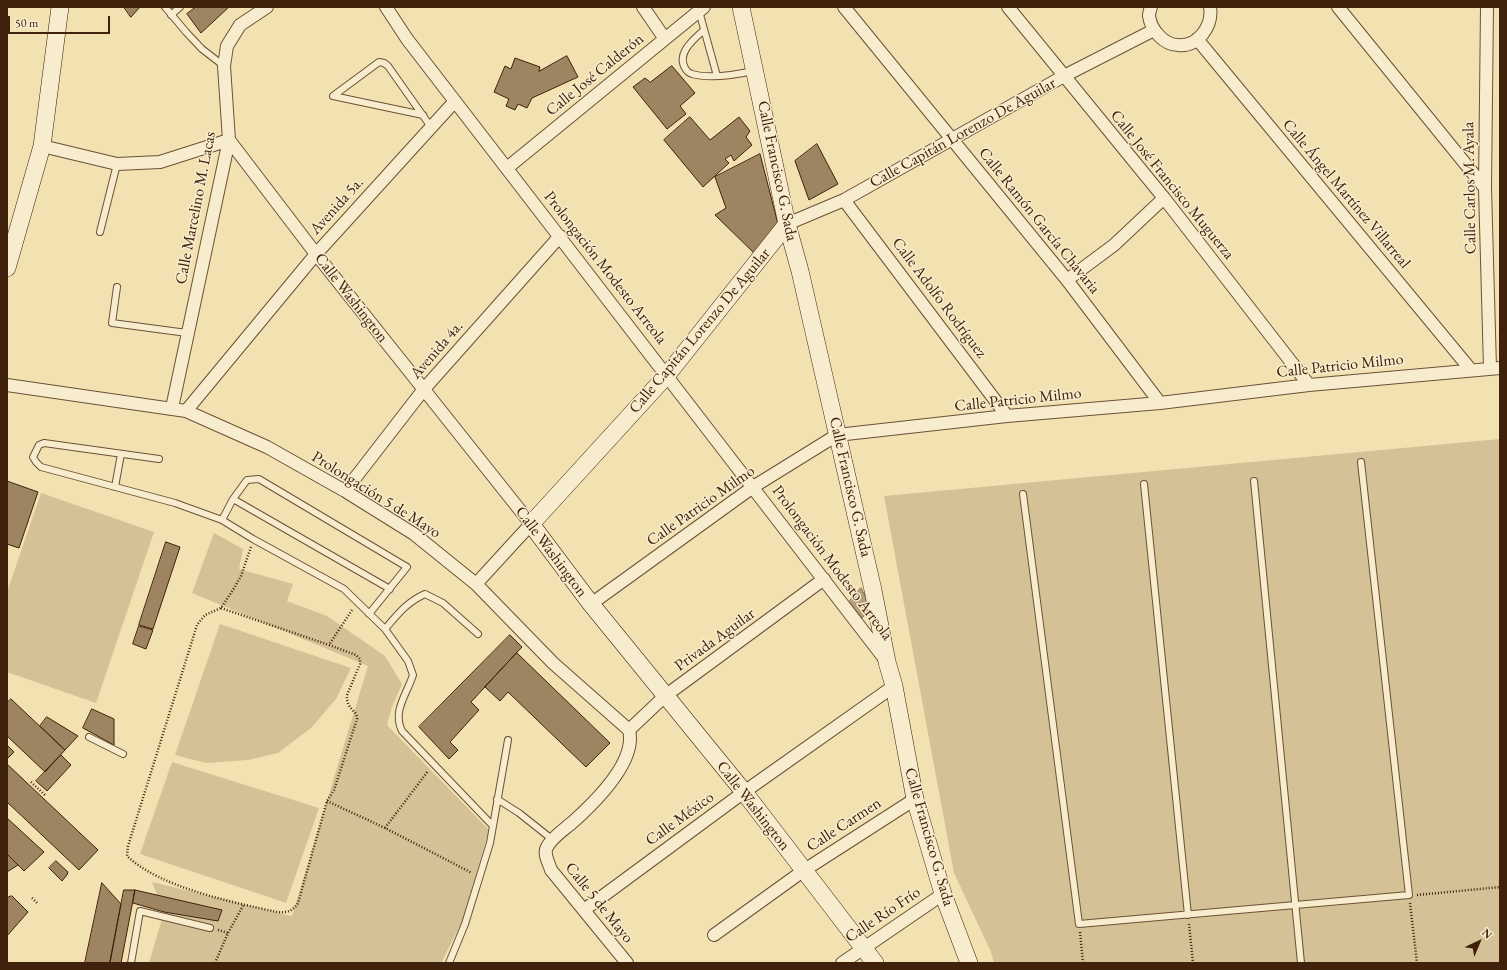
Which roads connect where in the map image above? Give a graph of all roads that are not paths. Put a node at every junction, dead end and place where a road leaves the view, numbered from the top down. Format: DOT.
graph roads {
  1 [pos="60,7"];
  2 [pos="165,7"];
  3 [pos="180,7"];
  4 [pos="268,7"];
  5 [pos="386,7"];
  6 [pos="643,7"];
  7 [pos="741,7"];
  8 [pos="844,7"];
  9 [pos="1008,7"];
  10 [pos="1151,7"];
  11 [pos="1210,7"];
  12 [pos="1338,7"];
  13 [pos="1486,7"];
  14 [pos="702,9"];
  15 [pos="171,15"];
  16 [pos="704,30"];
  17 [pos="1154,30"];
  18 [pos="665,39"];
  19 [pos="1197,39"];
  20 [pos="224,66"];
  21 [pos="755,70"];
  22 [pos="717,76"];
  23 [pos="1064,76"];
  24 [pos="455,101"];
  25 [pos="423,115"];
  26 [pos="431,127"];
  27 [pos="953,139"];
  28 [pos="229,140"];
  29 [pos="42,146"];
  30 [pos="117,164"];
  31 [pos="507,168"];
  32 [pos="1485,188"];
  33 [pos="1164,198"];
  34 [pos="844,200"];
  35 [pos="788,224"];
  36 [pos="100,232"];
  37 [pos="560,236"];
  38 [pos="765,253"];
  39 [pos="316,254"];
  40 [pos="7,268"];
  41 [pos="800,271"];
  42 [pos="1067,280"];
  43 [pos="117,287"];
  44 [pos="187,333"];
  45 [pos="1495,368"];
  46 [pos="1471,370"];
  47 [pos="667,375"];
  48 [pos="7,385"];
  49 [pos="1309,385"];
  50 [pos="424,389"];
  51 [pos="1160,403"];
  52 [pos="172,408"];
  53 [pos="186,411"];
  54 [pos="1007,416"];
  55 [pos="837,435"];
  56 [pos="121,454"];
  57 [pos="158,459"];
  58 [pos="1361,462"];
  59 [pos="1254,481"];
  60 [pos="1144,484"];
  61 [pos="115,487"];
  62 [pos="753,487"];
  63 [pos="345,492"];
  64 [pos="1023,494"];
  65 [pos="234,499"];
  66 [pos="222,520"];
  67 [pos="531,524"];
  68 [pos="824,579"];
  69 [pos="476,584"];
  70 [pos="390,588"];
  71 [pos="591,604"];
  72 [pos="369,614"];
  73 [pos="385,629"];
  74 [pos="478,634"];
  75 [pos="887,662"];
  76 [pos="894,686"];
  77 [pos="665,696"];
  78 [pos="629,730"];
  79 [pos="89,737"];
  80 [pos="508,740"];
  81 [pos="123,754"];
  82 [pos="744,792"];
  83 [pos="497,799"];
  84 [pos="915,799"];
  85 [pos="492,826"];
  86 [pos="553,840"];
  87 [pos="803,871"];
  88 [pos="943,894"];
  89 [pos="1295,906"];
  90 [pos="584,910"];
  91 [pos="1188,915"];
  92 [pos="210,928"];
  93 [pos="714,935"];
  94 [pos="862,948"];
  95 [pos="131,963"];
  96 [pos="449,963"];
  97 [pos="627,963"];
  98 [pos="842,963"];
  99 [pos="875,963"];
  100 [pos="969,963"];
  101 [pos="1301,963"];
  1 -- 29 [label="street"];
  2 -- 15 [label="lane"];
  3 -- 15 [label="lane"];
  4 -- 20 [label="street, Calle Marcelino M. Lacas"];
  5 -- 24 [label="street, Prolongación Modesto Arreola"];
  6 -- 18 [label="street"];
  7 -- 21 [label="street, Calle Francisco G. Sada"];
  8 -- 27 [label="street, Calle Ramón García Chavaria"];
  9 -- 23 [label="street, Calle José Francisco Muguerza"];
  10 -- 17 [label="street"];
  11 -- 19 [label="street"];
  12 -- 32 [label="street"];
  13 -- 32 [label="street, Calle Carlos M. Ayala"];
  14 -- 16 [label="lane"];
  14 -- 18 [label="street, Calle José Calderón"];
  15 -- 20 [label="lane"];
  16 -- 22 [label="lane"];
  16 -- 22 [label="lane"];
  17 -- 19 [label="street"];
  17 -- 23 [label="street, Calle Capitán Lorenzo De Aguilar"];
  18 -- 31 [label="street, Calle José Calderón"];
  19 -- 46 [label="street, Calle Ángel Martínez Villarreal"];
  20 -- 28 [label="street, Calle Marcelino M. Lacas"];
  21 -- 22 [label="lane"];
  21 -- 35 [label="street, Calle Francisco G. Sada"];
  23 -- 27 [label="street, Calle Capitán Lorenzo De Aguilar"];
  23 -- 33 [label="street, Calle José Francisco Muguerza"];
  24 -- 26 [label="street, Avenida 5a."];
  24 -- 31 [label="street, Prolongación Modesto Arreola"];
  25 -- 25 [label="lane"];
  25 -- 26 [label="lane"];
  26 -- 39 [label="street, Avenida 5a."];
  27 -- 34 [label="street, Calle Capitán Lorenzo De Aguilar"];
  27 -- 42 [label="street, Calle Ramón García Chavaria"];
  28 -- 30 [label="street"];
  28 -- 39 [label="street, Calle Washington"];
  28 -- 44 [label="street, Calle Marcelino M. Lacas"];
  29 -- 30 [label="street"];
  29 -- 40 [label="street"];
  30 -- 36 [label="lane"];
  31 -- 37 [label="street, Prolongación Modesto Arreola"];
  32 -- 45 [label="street, Calle Carlos M. Ayala"];
  33 -- 42 [label="street"];
  33 -- 49 [label="street, Calle José Francisco Muguerza"];
  34 -- 35 [label="street, Calle Capitán Lorenzo De Aguilar"];
  34 -- 54 [label="street, Calle Adolfo Rodríguez"];
  35 -- 38 [label="street, Calle Capitán Lorenzo De Aguilar"];
  35 -- 41 [label="street, Calle Francisco G. Sada"];
  37 -- 47 [label="street, Prolongación Modesto Arreola"];
  37 -- 50 [label="street, Avenida 4a."];
  38 -- 41 [label="street"];
  38 -- 47 [label="street, Calle Capitán Lorenzo De Aguilar"];
  39 -- 50 [label="street, Calle Washington"];
  39 -- 53 [label="street, Avenida 5a."];
  41 -- 55 [label="street, Calle Francisco G. Sada"];
  42 -- 51 [label="street, Calle Ramón García Chavaria"];
  43 -- 44 [label="lane"];
  44 -- 52 [label="street, Calle Marcelino M. Lacas"];
  45 -- 46 [label="street, Calle Patricio Milmo"];
  46 -- 49 [label="street, Calle Patricio Milmo"];
  47 -- 62 [label="street, Prolongación Modesto Arreola"];
  47 -- 67 [label="street, Calle Capitán Lorenzo De Aguilar"];
  48 -- 52 [label="street, Prolongación 5 de Mayo"];
  49 -- 51 [label="street, Calle Patricio Milmo"];
  50 -- 63 [label="street, Avenida 4a."];
  50 -- 67 [label="street, Calle Washington"];
  51 -- 54 [label="street, Calle Patricio Milmo"];
  52 -- 53 [label="street, Prolongación 5 de Mayo"];
  53 -- 63 [label="street, Prolongación 5 de Mayo"];
  54 -- 55 [label="street, Calle Patricio Milmo"];
  55 -- 62 [label="street, Calle Patricio Milmo"];
  55 -- 75 [label="street, Calle Francisco G. Sada"];
  56 -- 57 [label="lane"];
  56 -- 61 [label="lane"];
  56 -- 61 [label="lane"];
  58 -- 89 [label="lane"];
  59 -- 89 [label="lane"];
  60 -- 91 [label="lane"];
  61 -- 66 [label="lane"];
  62 -- 68 [label="street, Prolongación Modesto Arreola"];
  62 -- 71 [label="street, Calle Patricio Milmo"];
  63 -- 69 [label="street, Prolongación 5 de Mayo"];
  64 -- 91 [label="lane"];
  65 -- 66 [label="lane"];
  65 -- 70 [label="lane"];
  65 -- 70 [label="lane"];
  66 -- 72 [label="lane"];
  67 -- 69 [label="street, Calle Capitán Lorenzo De Aguilar"];
  67 -- 71 [label="street, Calle Washington"];
  68 -- 75 [label="street, Prolongación Modesto Arreola"];
  68 -- 77 [label="street, Privada Aguilar"];
  69 -- 78 [label="street, Prolongación 5 de Mayo"];
  70 -- 72 [label="lane"];
  71 -- 77 [label="street, Calle Washington"];
  72 -- 73 [label="lane"];
  73 -- 74 [label="lane"];
  73 -- 85 [label="lane"];
  75 -- 76 [label="street, Calle Francisco G. Sada"];
  76 -- 82 [label="street, Calle México"];
  76 -- 84 [label="street, Calle Francisco G. Sada"];
  77 -- 78 [label="street, Privada Aguilar"];
  77 -- 82 [label="street, Calle Washington"];
  78 -- 86 [label="street"];
  79 -- 81 [label="lane"];
  80 -- 83 [label="lane"];
  82 -- 87 [label="street, Calle Washington"];
  82 -- 90 [label="street, Calle México"];
  83 -- 85 [label="lane"];
  83 -- 86 [label="lane"];
  84 -- 87 [label="street, Calle Carmen"];
  84 -- 88 [label="street, Calle Francisco G. Sada"];
  85 -- 96 [label="lane"];
  86 -- 90 [label="street, Calle 5 de Mayo"];
  87 -- 93 [label="street, Calle Carmen"];
  87 -- 94 [label="street, Calle Washington"];
  88 -- 94 [label="street, Calle Río Frío"];
  88 -- 100 [label="street, Calle Francisco G. Sada"];
  89 -- 91 [label="lane"];
  89 -- 101 [label="lane"];
  90 -- 97 [label="street, Calle 5 de Mayo"];
  92 -- 95 [label="lane"];
  94 -- 98 [label="street, Calle Río Frío"];
  94 -- 99 [label="street, Calle Washington"];
}
